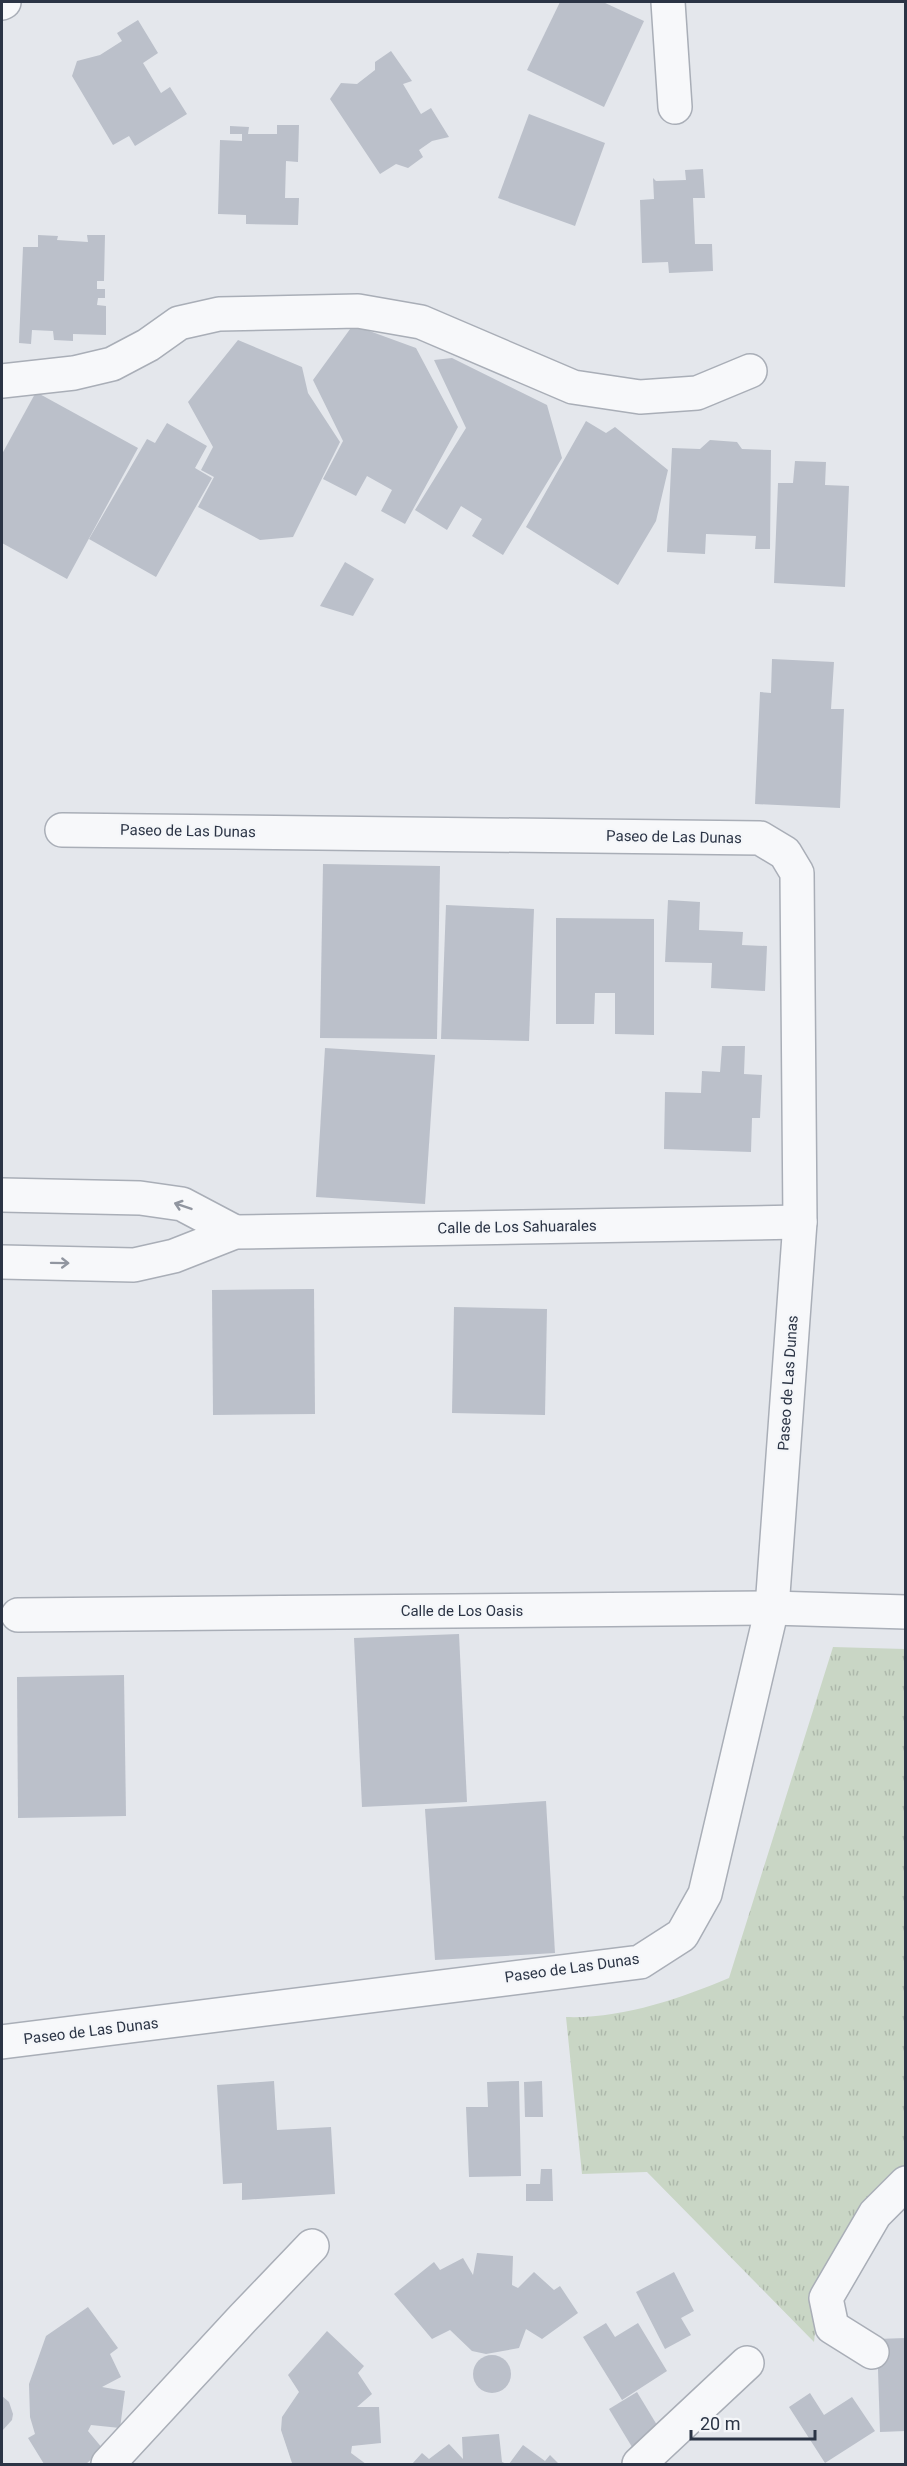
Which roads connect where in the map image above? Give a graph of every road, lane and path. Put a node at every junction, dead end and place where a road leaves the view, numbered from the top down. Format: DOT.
graph roads {
  1 [pos="668,2"];
  2 [pos="675,107"];
  3 [pos="750,371"];
  4 [pos="2,381"];
  5 [pos="62,830"];
  6 [pos="2,1195"];
  7 [pos="800,1222"];
  8 [pos="235,1232"];
  9 [pos="2,1262"];
  10 [pos="772,1608"];
  11 [pos="906,1612"];
  12 [pos="18,1615"];
  13 [pos="2,2042"];
  14 [pos="906,2183"];
  15 [pos="312,2246"];
  16 [pos="873,2352"];
  17 [pos="747,2363"];
  18 [pos="108,2464"];
  19 [pos="639,2464"];
  1 -- 2 [label="street"];
  3 -- 4 [label="street"];
  5 -- 7 [label="street, Paseo de Las Dunas"];
  8 -- 6 [label="street, one-way"];
  7 -- 8 [label="street, Calle de Los Sahuarales"];
  7 -- 10 [label="street, Paseo de Las Dunas"];
  9 -- 8 [label="street, one-way"];
  10 -- 11 [label="street, Calle de Los Oasis"];
  10 -- 12 [label="street, Calle de Los Oasis"];
  10 -- 13 [label="street, Paseo de Las Dunas"];
  14 -- 16 [label="street"];
  15 -- 18 [label="street"];
  17 -- 19 [label="street"];
}
